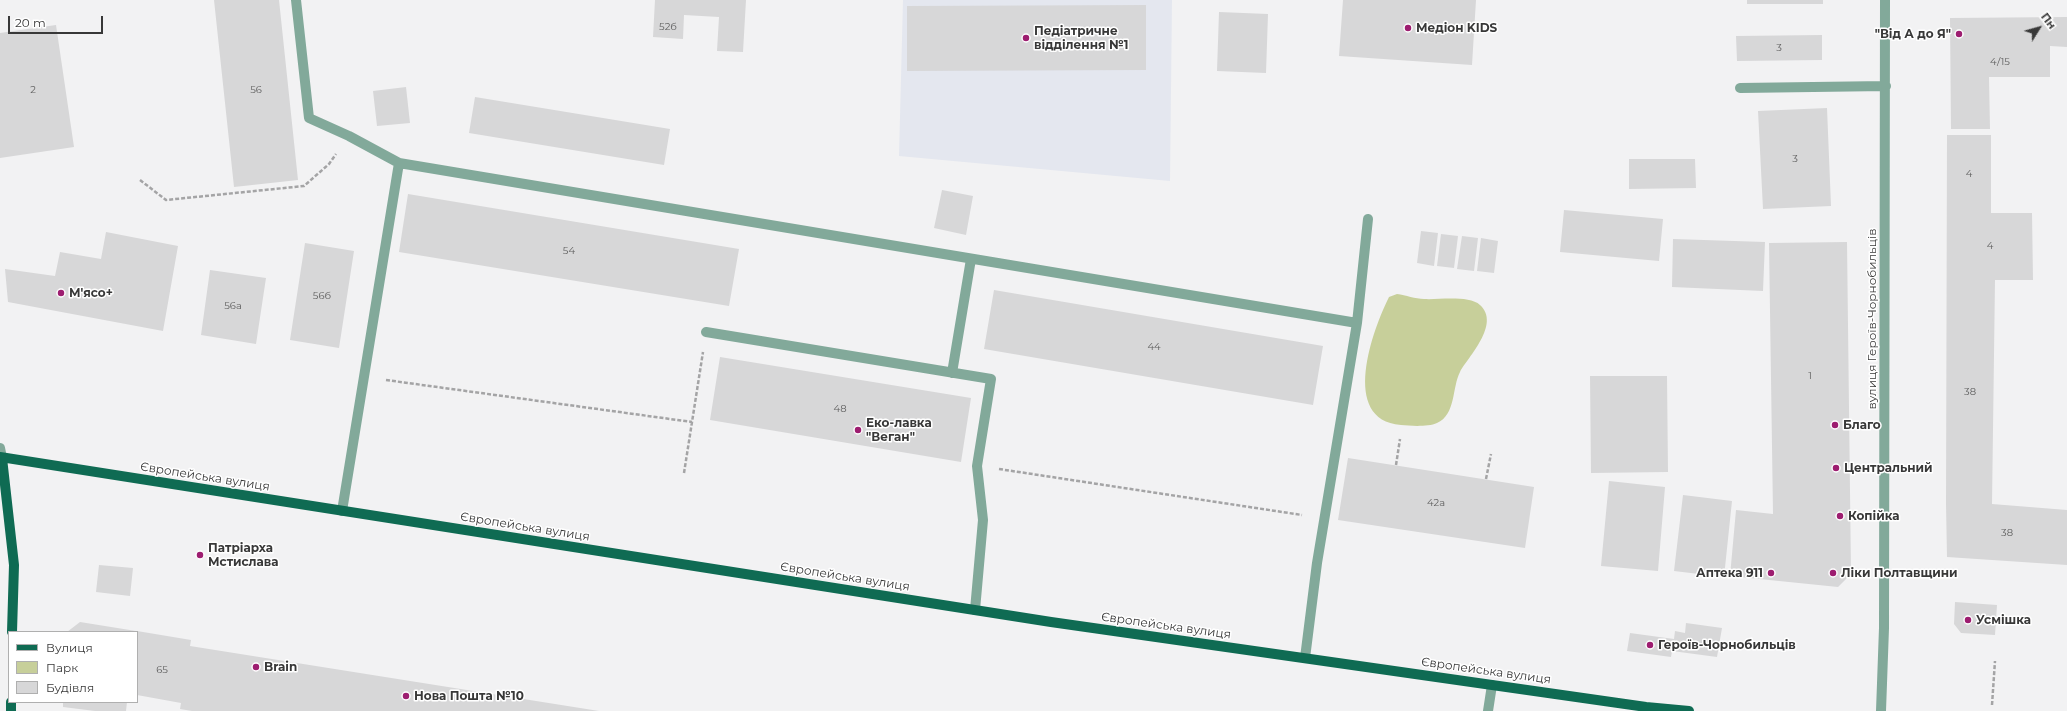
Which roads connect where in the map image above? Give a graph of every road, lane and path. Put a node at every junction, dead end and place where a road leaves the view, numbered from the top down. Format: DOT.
graph roads {
  1 [pos="296,0"];
  2 [pos="1885,0"];
  3 [pos="1886,86"];
  4 [pos="1740,88"];
  5 [pos="349,136"];
  6 [pos="399,163"];
  7 [pos="140,180"];
  8 [pos="1368,219"];
  9 [pos="971,259"];
  10 [pos="1357,323"];
  11 [pos="706,332"];
  12 [pos="952,373"];
  13 [pos="364,377"];
  14 [pos="692,422"];
  15 [pos="1400,440"];
  16 [pos="1,454"];
  17 [pos="1491,454"];
  18 [pos="1396,465"];
  19 [pos="977,466"];
  20 [pos="684,473"];
  21 [pos="1486,479"];
  22 [pos="342,511"];
  23 [pos="1324,519"];
  24 [pos="975,610"];
  25 [pos="12,631"];
  26 [pos="1305,658"];
  27 [pos="1994,661"];
  28 [pos="1492,685"];
  29 [pos="1992,705"];
  30 [pos="1488,711"];
  31 [pos="1689,711"];
  32 [pos="1881,711"];
  1 -- 5 [label="street"];
  2 -- 3 [label="street, вулиця Героїв-Чорнобильців"];
  3 -- 4 [label="street"];
  3 -- 32 [label="street, вулиця Героїв-Чорнобильців"];
  5 -- 6 [label="street"];
  5 -- 7 [label="path"];
  6 -- 9 [label="street"];
  6 -- 13 [label="street"];
  8 -- 10 [label="street"];
  9 -- 10 [label="street"];
  9 -- 12 [label="street"];
  10 -- 23 [label="street"];
  11 -- 12 [label="street"];
  11 -- 14 [label="path"];
  12 -- 19 [label="street"];
  13 -- 14 [label="path"];
  13 -- 22 [label="street"];
  14 -- 20 [label="path"];
  15 -- 18 [label="path"];
  16 -- 22 [label="main road, Європейська вулиця"];
  16 -- 25 [label="main road"];
  17 -- 21 [label="path"];
  19 -- 23 [label="path"];
  19 -- 24 [label="street"];
  22 -- 24 [label="main road, Європейська вулиця"];
  23 -- 26 [label="street"];
  24 -- 26 [label="main road, Європейська вулиця"];
  26 -- 28 [label="main road, Європейська вулиця"];
  27 -- 29 [label="path"];
  28 -- 30 [label="street"];
  28 -- 31 [label="main road, Європейська вулиця"];
}
